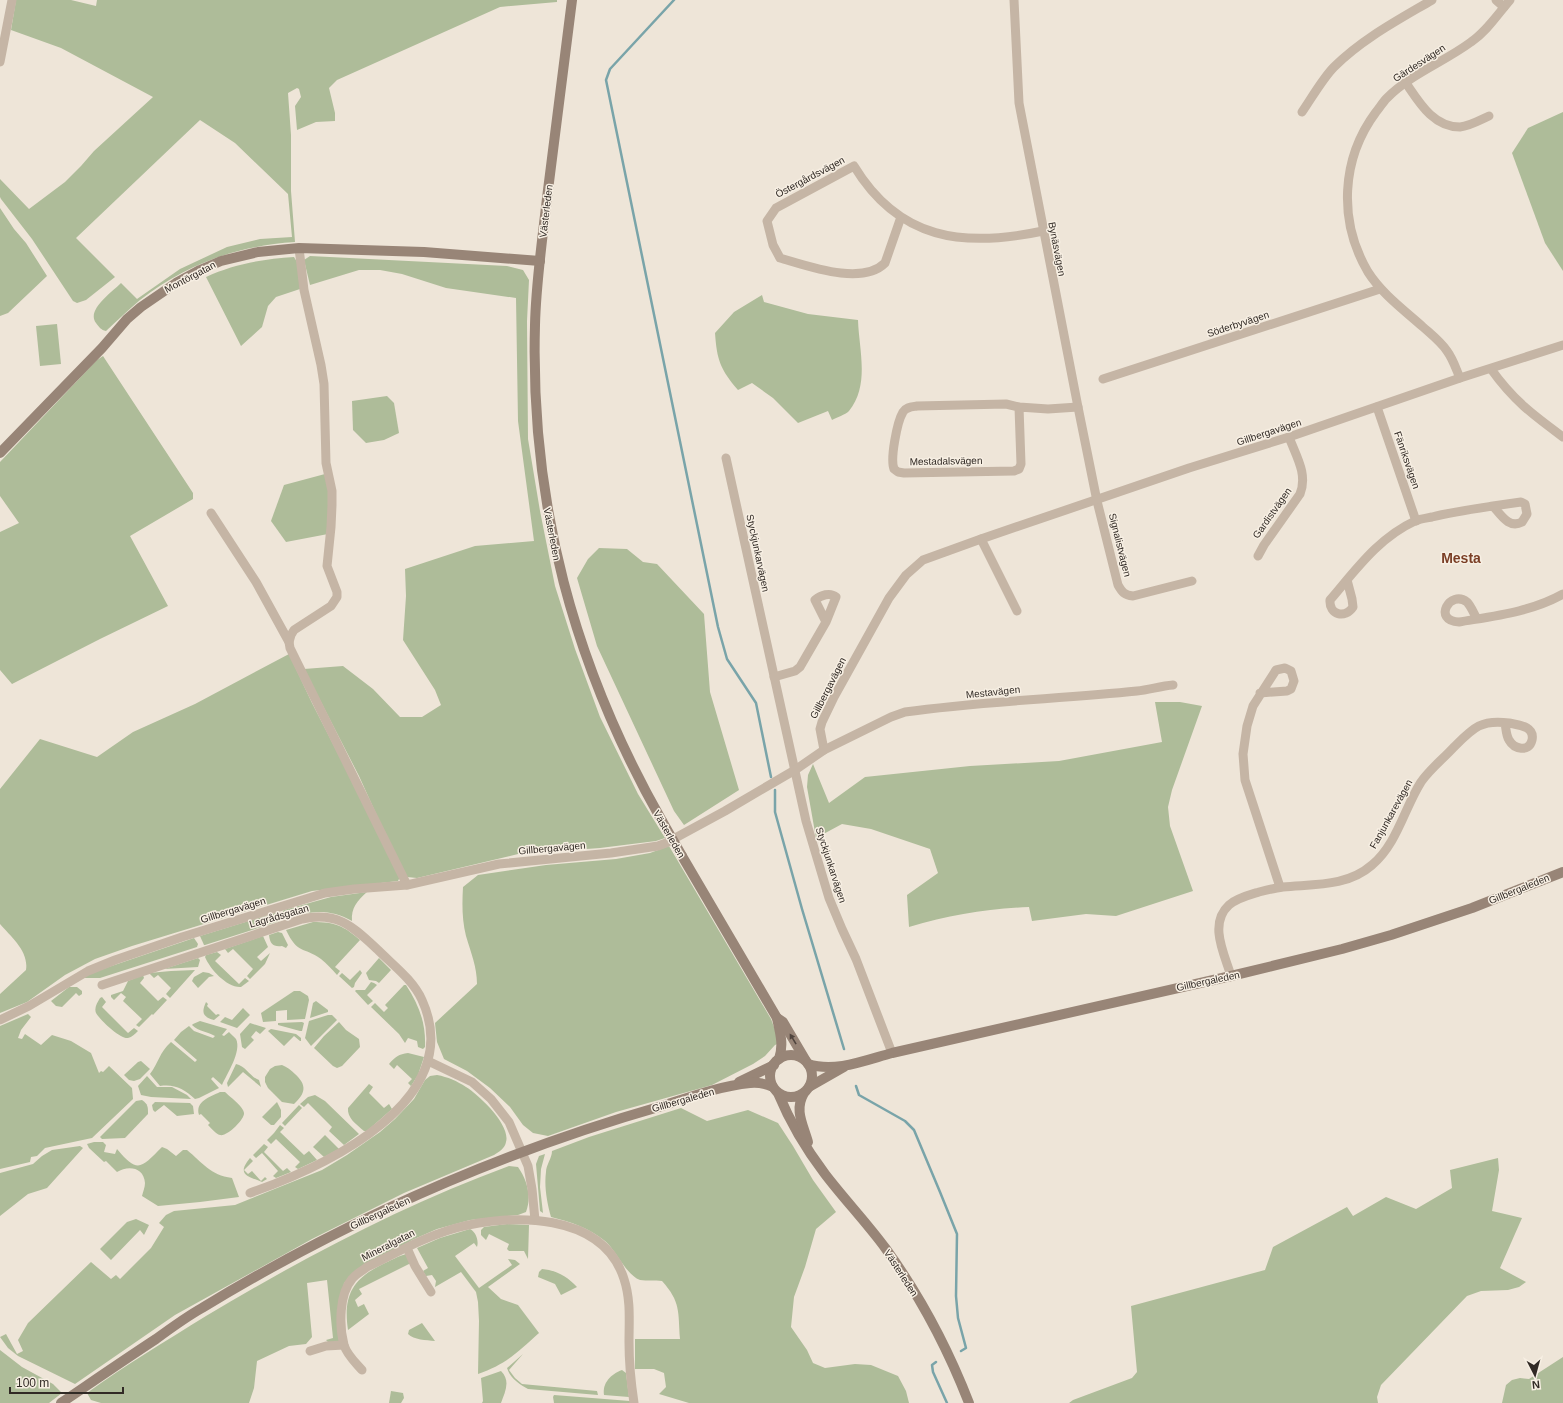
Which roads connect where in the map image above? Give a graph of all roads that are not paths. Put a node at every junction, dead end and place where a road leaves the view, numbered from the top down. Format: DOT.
graph roads {
  1 [pos="12,0"];
  2 [pos="572,0"];
  3 [pos="1014,0"];
  4 [pos="1432,0"];
  5 [pos="1496,0"];
  6 [pos="1507,4"];
  7 [pos="0,62"];
  8 [pos="1406,83"];
  9 [pos="1302,112"];
  10 [pos="1489,116"];
  11 [pos="901,217"];
  12 [pos="1043,231"];
  13 [pos="299,248"];
  14 [pos="540,261"];
  15 [pos="1380,290"];
  16 [pos="1563,346"];
  17 [pos="1492,369"];
  18 [pos="1460,378"];
  19 [pos="1103,379"];
  20 [pos="1019,406"];
  21 [pos="1078,407"];
  22 [pos="1377,407"];
  23 [pos="1290,437"];
  24 [pos="1563,437"];
  25 [pos="0,453"];
  26 [pos="726,458"];
  27 [pos="1097,500"];
  28 [pos="1493,506"];
  29 [pos="211,513"];
  30 [pos="1416,521"];
  31 [pos="981,539"];
  32 [pos="1258,556"];
  33 [pos="1347,580"];
  34 [pos="1192,581"];
  35 [pos="1563,594"];
  36 [pos="1017,611"];
  37 [pos="1476,619"];
  38 [pos="826,622"];
  39 [pos="289,642"];
  40 [pos="774,677"];
  41 [pos="1173,685"];
  42 [pos="1260,693"];
  43 [pos="1505,723"];
  44 [pos="824,750"];
  45 [pos="795,770"];
  46 [pos="1563,872"];
  47 [pos="407,885"];
  48 [pos="1280,887"];
  49 [pos="1231,976"];
  50 [pos="102,985"];
  51 [pos="777,1018"];
  52 [pos="0,1020"];
  53 [pos="892,1053"];
  54 [pos="428,1061"];
  55 [pos="776,1062"];
  56 [pos="807,1063"];
  57 [pos="846,1065"];
  58 [pos="730,1087"];
  59 [pos="776,1090"];
  60 [pos="806,1090"];
  61 [pos="522,1152"];
  62 [pos="813,1155"];
  63 [pos="250,1193"];
  64 [pos="535,1220"];
  65 [pos="407,1248"];
  66 [pos="431,1292"];
  67 [pos="344,1345"];
  68 [pos="310,1351"];
  69 [pos="362,1370"];
  70 [pos="60,1403"];
  71 [pos="634,1403"];
  72 [pos="969,1403"];
  1 -- 7 [label="street"];
  2 -- 14 [label="main road, Västerleden"];
  3 -- 12 [label="street, Bynäsvägen"];
  4 -- 9 [label="street"];
  5 -- 6 [label="street"];
  6 -- 8 [label="street, Gärdesvägen"];
  8 -- 10 [label="street"];
  8 -- 15 [label="street, Gärdesvägen"];
  11 -- 11 [label="street, Östergårdsvägen"];
  11 -- 12 [label="street, Östergårdsvägen"];
  12 -- 21 [label="street, Bynäsvägen"];
  13 -- 14 [label="main road, Montörgatan"];
  13 -- 25 [label="main road, Montörgatan"];
  13 -- 39 [label="street"];
  14 -- 51 [label="main road, Västerleden, bridge"];
  15 -- 18 [label="street, Gärdesvägen"];
  15 -- 19 [label="street, Söderbyvägen"];
  16 -- 17 [label="street, Gillbergavägen"];
  17 -- 18 [label="street, Gillbergavägen"];
  17 -- 24 [label="street"];
  18 -- 22 [label="street, Gillbergavägen"];
  20 -- 20 [label="street, Mestadalsvägen"];
  20 -- 21 [label="street, Mestadalsvägen"];
  21 -- 27 [label="street, Bynäsvägen"];
  22 -- 23 [label="street, Gillbergavägen"];
  22 -- 30 [label="street, Fänriksvägen"];
  23 -- 27 [label="street, Gillbergavägen"];
  23 -- 32 [label="street, Gardistvägen"];
  26 -- 40 [label="street, Styckjunkarvägen"];
  27 -- 31 [label="street, Gillbergavägen"];
  27 -- 34 [label="street, Signalistvägen"];
  28 -- 30 [label="street"];
  29 -- 39 [label="street"];
  30 -- 33 [label="street"];
  31 -- 36 [label="street"];
  31 -- 44 [label="street, Gillbergavägen"];
  35 -- 37 [label="street"];
  38 -- 40 [label="street"];
  39 -- 47 [label="street"];
  40 -- 45 [label="street, Styckjunkarvägen"];
  41 -- 44 [label="street, Mestavägen"];
  42 -- 48 [label="street"];
  43 -- 48 [label="street, Fanjunkarevägen"];
  44 -- 45 [label="street, Gillbergavägen"];
  45 -- 47 [label="street, Gillbergavägen"];
  45 -- 53 [label="street, Styckjunkarvägen"];
  46 -- 49 [label="main road, Gillbergaleden"];
  47 -- 52 [label="street, Gillbergavägen"];
  48 -- 49 [label="street, Fanjunkarevägen"];
  49 -- 53 [label="main road, Gillbergaleden"];
  50 -- 54 [label="street, Lagrådsgatan"];
  51 -- 55 [label="main road, Västerleden"];
  56 -- 51 [label="main road, Västerleden, one-way"];
  53 -- 57 [label="main road, Gillbergaleden"];
  54 -- 61 [label="street"];
  54 -- 63 [label="street, Lagrådsgatan"];
  55 -- 56 [label="main road"];
  55 -- 58 [label="main road, Gillbergaleden"];
  55 -- 59 [label="main road"];
  56 -- 57 [label="main road, Gillbergaleden"];
  56 -- 60 [label="main road"];
  57 -- 60 [label="main road, Gillbergaleden"];
  58 -- 59 [label="main road, Gillbergaleden"];
  58 -- 61 [label="main road, Gillbergaleden"];
  59 -- 60 [label="main road"];
  59 -- 62 [label="main road, Västerleden"];
  60 -- 62 [label="main road, Västerleden"];
  61 -- 64 [label="street"];
  61 -- 70 [label="main road, Gillbergaleden"];
  62 -- 72 [label="main road, Västerleden"];
  64 -- 65 [label="street, Mineralgatan"];
  64 -- 71 [label="street, Mineralgatan"];
  65 -- 66 [label="street"];
  65 -- 67 [label="street, Mineralgatan"];
  67 -- 68 [label="street"];
  67 -- 69 [label="street, Mineralgatan"];
}
